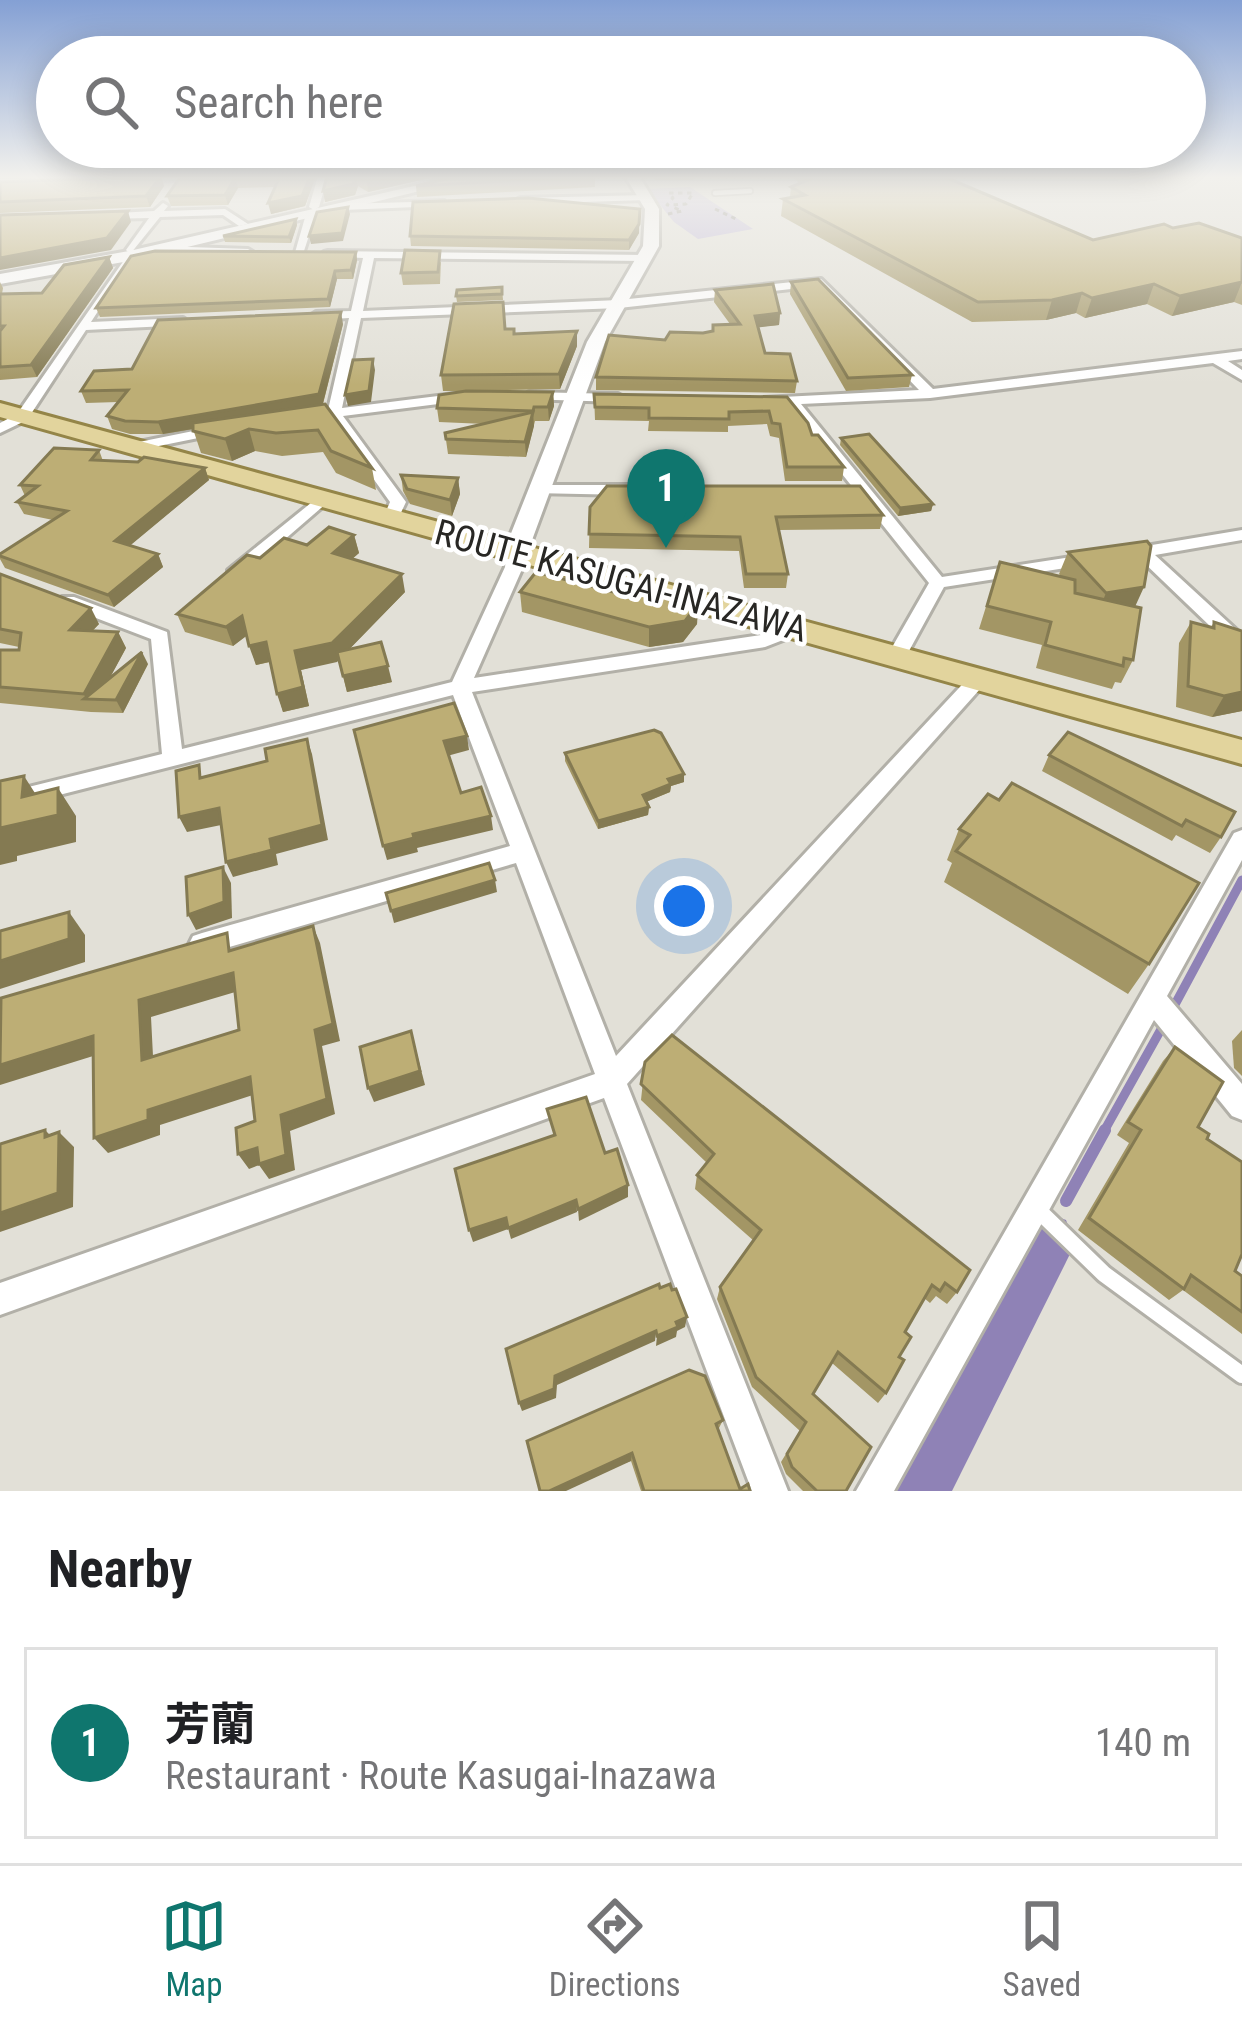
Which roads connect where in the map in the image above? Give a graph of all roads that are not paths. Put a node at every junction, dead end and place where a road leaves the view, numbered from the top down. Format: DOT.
graph roads {
  1 [pos="135,246"];
  2 [pos="159,246"];
  3 [pos="173,246"];
  4 [pos="301,246"];
  5 [pos="650,246"];
  6 [pos="159,249"];
  7 [pos="130,253"];
  8 [pos="298,254"];
  9 [pos="369,255"];
  10 [pos="645,258"];
  11 [pos="0,276"];
  12 [pos="619,304"];
  13 [pos="356,314"];
  14 [pos="310,316"];
  15 [pos="197,321"];
  16 [pos="85,326"];
  17 [pos="1242,355"];
  18 [pos="1216,358"];
  19 [pos="1242,376"];
  20 [pos="930,394"];
  21 [pos="491,396"];
  22 [pos="514,396"];
  23 [pos="573,397"];
  24 [pos="639,399"];
  25 [pos="748,401"];
  26 [pos="792,403"];
  27 [pos="334,412"];
  28 [pos="7,419"];
  29 [pos="289,419"];
  30 [pos="243,426"];
  31 [pos="134,447"];
  32 [pos="539,490"];
  33 [pos="655,490"];
  34 [pos="840,490"];
  35 [pos="863,490"];
  36 [pos="322,499"];
  37 [pos="391,518"];
  38 [pos="1242,536"];
  39 [pos="516,551"];
  40 [pos="1142,551"];
  41 [pos="938,583"];
  42 [pos="214,590"];
  43 [pos="40,591"];
  44 [pos="178,621"];
  45 [pos="794,629"];
  46 [pos="160,636"];
  47 [pos="1242,646"];
  48 [pos="897,656"];
  49 [pos="979,679"];
  50 [pos="460,687"];
  51 [pos="1242,752"];
  52 [pos="173,759"];
  53 [pos="0,802"];
  54 [pos="1242,839"];
  55 [pos="524,851"];
  56 [pos="182,950"];
  57 [pos="1153,999"];
  58 [pos="611,1082"];
  59 [pos="1242,1106"];
  60 [pos="1035,1207"];
  61 [pos="0,1299"];
  62 [pos="1242,1375"];
  63 [pos="770,1491"];
  64 [pos="874,1491"];
  1 -- 7 [label="street"];
  2 -- 7 [label="main road"];
  3 -- 6 [label="main road"];
  4 -- 8 [label="street"];
  5 -- 10 [label="main road"];
  6 -- 7 [label="main road"];
  6 -- 8 [label="street"];
  7 -- 11 [label="main road"];
  7 -- 16 [label="street"];
  8 -- 9 [label="street"];
  9 -- 10 [label="street"];
  9 -- 13 [label="street"];
  10 -- 12 [label="main road"];
  12 -- 13 [label="street"];
  12 -- 20 [label="street"];
  12 -- 23 [label="main road"];
  13 -- 14 [label="street"];
  13 -- 27 [label="street"];
  15 -- 16 [label="street"];
  16 -- 28 [label="street"];
  17 -- 18 [label="street"];
  18 -- 19 [label="street"];
  18 -- 20 [label="street"];
  20 -- 26 [label="street"];
  21 -- 27 [label="street"];
  22 -- 23 [label="street"];
  23 -- 24 [label="street"];
  23 -- 32 [label="main road"];
  25 -- 26 [label="street"];
  26 -- 35 [label="street"];
  27 -- 29 [label="street"];
  27 -- 37 [label="street"];
  28 -- 31 [label="main road, ROUTE KASUGAI-INAZAWA"];
  30 -- 31 [label="street"];
  31 -- 36 [label="main road, ROUTE KASUGAI-INAZAWA"];
  32 -- 33 [label="street"];
  32 -- 39 [label="main road"];
  34 -- 35 [label="street"];
  35 -- 41 [label="street"];
  36 -- 37 [label="main road, ROUTE KASUGAI-INAZAWA"];
  36 -- 42 [label="street"];
  37 -- 39 [label="main road, ROUTE KASUGAI-INAZAWA"];
  38 -- 40 [label="street"];
  39 -- 45 [label="main road, ROUTE KASUGAI-INAZAWA"];
  39 -- 50 [label="street"];
  40 -- 41 [label="street"];
  40 -- 47 [label="street"];
  41 -- 48 [label="street"];
  43 -- 46 [label="street"];
  44 -- 46 [label="street"];
  45 -- 48 [label="main road, ROUTE KASUGAI-INAZAWA"];
  45 -- 50 [label="street"];
  46 -- 52 [label="street"];
  48 -- 49 [label="main road, ROUTE KASUGAI-INAZAWA"];
  49 -- 51 [label="main road, ROUTE KASUGAI-INAZAWA"];
  49 -- 58 [label="street"];
  50 -- 52 [label="street"];
  50 -- 55 [label="street"];
  52 -- 53 [label="street"];
  54 -- 57 [label="street"];
  55 -- 56 [label="street"];
  55 -- 58 [label="street"];
  57 -- 59 [label="street"];
  57 -- 60 [label="street"];
  58 -- 61 [label="street"];
  58 -- 63 [label="street"];
  60 -- 62 [label="lane"];
  60 -- 64 [label="street"];
}
